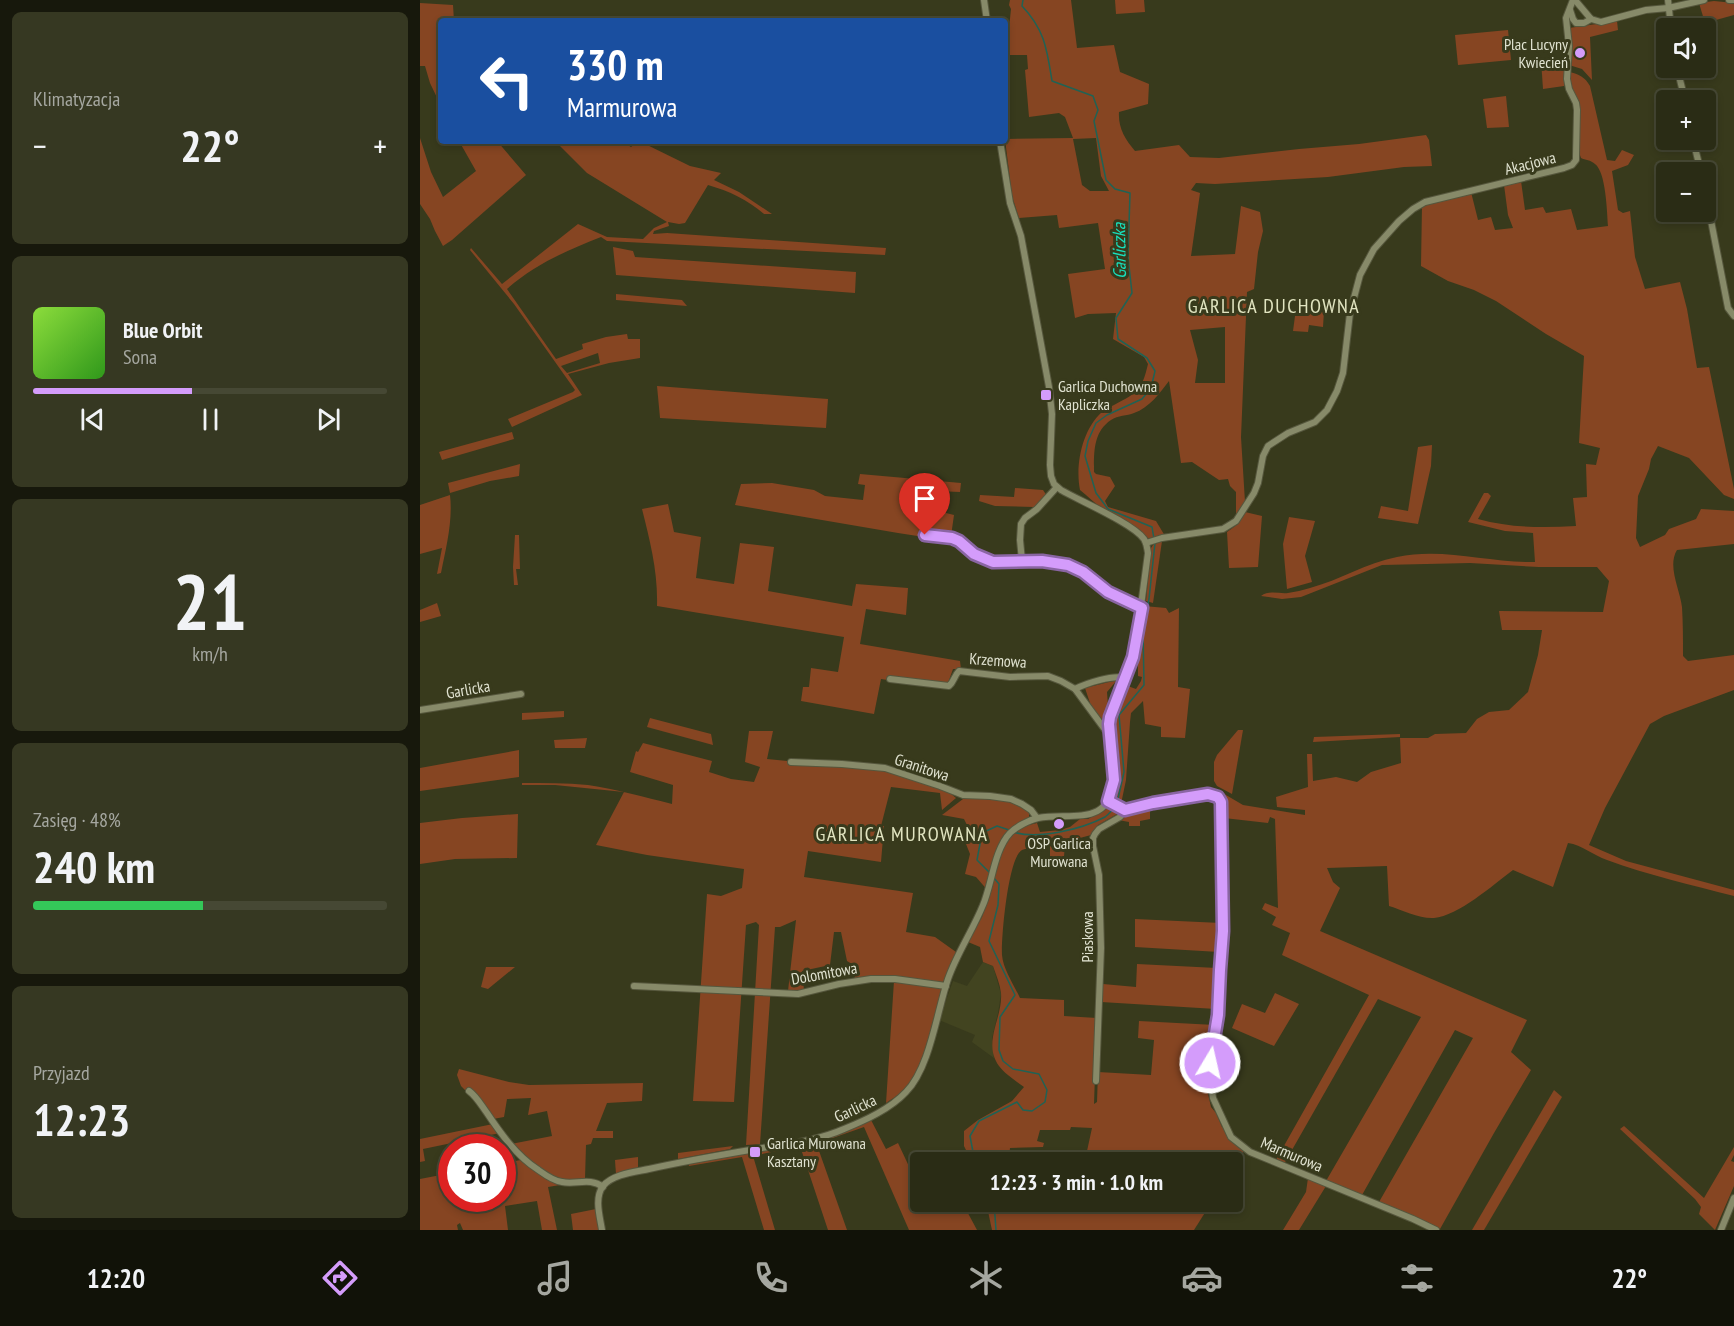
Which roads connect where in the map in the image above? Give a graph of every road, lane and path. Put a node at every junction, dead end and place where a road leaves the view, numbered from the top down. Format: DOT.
graph roads {
  1 [pos="984,0"];
  2 [pos="1574,0"];
  3 [pos="1668,0"];
  4 [pos="1704,0"];
  5 [pos="1729,0"];
  6 [pos="1734,0"];
  7 [pos="1668,8"];
  8 [pos="1570,10"];
  9 [pos="987,18"];
  10 [pos="1670,18"];
  11 [pos="1591,19"];
  12 [pos="1580,24"];
  13 [pos="1566,27"];
  14 [pos="1000,144"];
  15 [pos="1711,222"];
  16 [pos="1734,316"];
  17 [pos="1057,486"];
  18 [pos="925,535"];
  19 [pos="1152,541"];
  20 [pos="1022,561"];
  21 [pos="1145,604"];
  22 [pos="1124,678"];
  23 [pos="890,679"];
  24 [pos="1075,689"];
  25 [pos="521,694"];
  26 [pos="420,711"];
  27 [pos="1110,738"];
  28 [pos="791,762"];
  29 [pos="1111,803"];
  30 [pos="1123,809"];
  31 [pos="1037,818"];
  32 [pos="634,986"];
  33 [pos="946,987"];
  34 [pos="1096,1081"];
  35 [pos="469,1091"];
  36 [pos="603,1187"];
  37 [pos="1734,1198"];
  38 [pos="602,1230"];
  39 [pos="1437,1230"];
  40 [pos="1721,1230"];
  1 -- 9 [label="street"];
  2 -- 8 [label="street, Akacjowa"];
  2 -- 11 [label="street"];
  3 -- 7 [label="street"];
  4 -- 7 [label="street"];
  5 -- 6 [label="street"];
  7 -- 10 [label="street"];
  7 -- 11 [label="street"];
  8 -- 12 [label="street"];
  8 -- 13 [label="street, Akacjowa"];
  11 -- 12 [label="street"];
  12 -- 13 [label="street"];
  13 -- 19 [label="street, Akacjowa"];
  14 -- 17 [label="street"];
  15 -- 16 [label="street"];
  17 -- 19 [label="street"];
  17 -- 20 [label="street"];
  18 -- 20 [label="street"];
  19 -- 21 [label="street"];
  20 -- 21 [label="street"];
  21 -- 22 [label="street"];
  22 -- 24 [label="street"];
  22 -- 27 [label="street"];
  23 -- 24 [label="street, Krzemowa"];
  24 -- 27 [label="street, Krzemowa"];
  25 -- 26 [label="street, Garlicka"];
  27 -- 29 [label="street"];
  28 -- 31 [label="street, Granitowa"];
  29 -- 30 [label="street"];
  29 -- 31 [label="street"];
  30 -- 34 [label="street, Piaskowa"];
  30 -- 39 [label="street, Marmurowa"];
  31 -- 33 [label="street, Garlicka"];
  32 -- 33 [label="street, Dolomitowa"];
  33 -- 36 [label="street, Garlicka"];
  35 -- 36 [label="street"];
  36 -- 38 [label="street"];
  37 -- 40 [label="street"];
}
